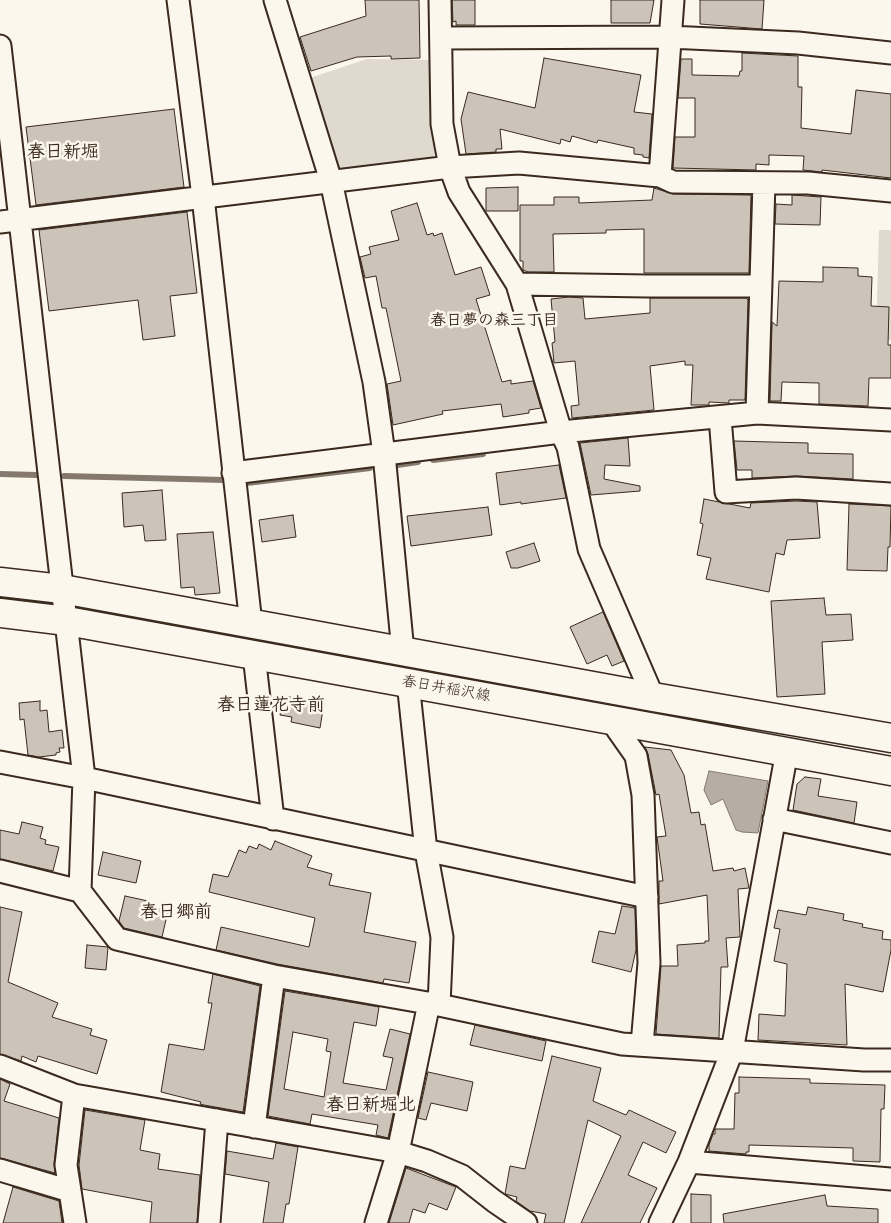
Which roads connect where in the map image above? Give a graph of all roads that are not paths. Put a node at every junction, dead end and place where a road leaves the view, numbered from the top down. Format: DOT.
graph roads {
  1 [pos="178,0"];
  2 [pos="275,0"];
  3 [pos="440,0"];
  4 [pos="673,0"];
  5 [pos="669,37"];
  6 [pos="441,38"];
  7 [pos="0,46"];
  8 [pos="891,53"];
  9 [pos="450,167"];
  10 [pos="660,176"];
  11 [pos="331,181"];
  12 [pos="764,183"];
  13 [pos="891,191"];
  14 [pos="203,197"];
  15 [pos="10,220"];
  16 [pos="517,284"];
  17 [pos="761,286"];
  18 [pos="756,413"];
  19 [pos="720,417"];
  20 [pos="891,420"];
  21 [pos="561,432"];
  22 [pos="384,454"];
  23 [pos="233,473"];
  24 [pos="891,494"];
  25 [pos="0,582"];
  26 [pos="62,590"];
  27 [pos="0,612"];
  28 [pos="67,621"];
  29 [pos="251,624"];
  30 [pos="403,652"];
  31 [pos="254,654"];
  32 [pos="408,682"];
  33 [pos="653,697"];
  34 [pos="618,720"];
  35 [pos="891,738"];
  36 [pos="786,751"];
  37 [pos="0,762"];
  38 [pos="891,771"];
  39 [pos="84,778"];
  40 [pos="273,819"];
  41 [pos="774,820"];
  42 [pos="891,843"];
  43 [pos="426,851"];
  44 [pos="0,871"];
  45 [pos="80,891"];
  46 [pos="647,897"];
  47 [pos="274,976"];
  48 [pos="434,1004"];
  49 [pos="642,1045"];
  50 [pos="732,1051"];
  51 [pos="891,1060"];
  52 [pos="0,1066"];
  53 [pos="74,1095"];
  54 [pos="217,1120"];
  55 [pos="254,1127"];
  56 [pos="398,1152"];
  57 [pos="689,1162"];
  58 [pos="0,1170"];
  59 [pos="891,1178"];
  60 [pos="70,1191"];
  61 [pos="75,1223"];
  62 [pos="209,1223"];
  63 [pos="376,1223"];
  64 [pos="526,1223"];
  65 [pos="660,1223"];
  1 -- 14 [label="street"];
  2 -- 11 [label="street"];
  3 -- 6 [label="street"];
  4 -- 5 [label="street"];
  5 -- 6 [label="street"];
  5 -- 8 [label="street"];
  5 -- 10 [label="street"];
  6 -- 9 [label="street"];
  7 -- 15 [label="street"];
  9 -- 10 [label="street"];
  9 -- 11 [label="street"];
  9 -- 16 [label="street"];
  10 -- 12 [label="street"];
  11 -- 14 [label="street"];
  11 -- 22 [label="street"];
  12 -- 13 [label="street"];
  12 -- 17 [label="street"];
  14 -- 15 [label="street"];
  14 -- 23 [label="street"];
  15 -- 26 [label="street"];
  16 -- 17 [label="street"];
  16 -- 21 [label="street"];
  17 -- 18 [label="street"];
  18 -- 19 [label="street"];
  18 -- 20 [label="street"];
  19 -- 21 [label="street"];
  19 -- 24 [label="street"];
  21 -- 22 [label="street"];
  21 -- 33 [label="street"];
  22 -- 23 [label="street"];
  22 -- 30 [label="street"];
  23 -- 29 [label="street"];
  25 -- 26 [label="main road, 春日井稲沢線"];
  26 -- 28 [label="street"];
  26 -- 29 [label="main road, 春日井稲沢線"];
  27 -- 28 [label="main road, 春日井稲沢線"];
  28 -- 31 [label="main road, 春日井稲沢線"];
  28 -- 39 [label="street"];
  29 -- 30 [label="main road, 春日井稲沢線"];
  30 -- 33 [label="main road, 春日井稲沢線"];
  31 -- 32 [label="main road, 春日井稲沢線"];
  31 -- 40 [label="street"];
  32 -- 34 [label="main road, 春日井稲沢線"];
  32 -- 43 [label="street"];
  33 -- 35 [label="main road, 春日井稲沢線"];
  34 -- 36 [label="main road, 春日井稲沢線"];
  34 -- 46 [label="street"];
  36 -- 38 [label="main road, 春日井稲沢線"];
  36 -- 41 [label="street"];
  37 -- 39 [label="street"];
  39 -- 40 [label="street"];
  39 -- 45 [label="street"];
  40 -- 43 [label="street"];
  41 -- 42 [label="street"];
  41 -- 50 [label="street"];
  43 -- 46 [label="street"];
  43 -- 48 [label="street"];
  44 -- 45 [label="street"];
  45 -- 47 [label="street"];
  46 -- 49 [label="street"];
  47 -- 48 [label="street"];
  47 -- 55 [label="street"];
  48 -- 49 [label="street"];
  48 -- 56 [label="street"];
  49 -- 50 [label="street"];
  50 -- 51 [label="street"];
  50 -- 57 [label="street"];
  52 -- 53 [label="street"];
  53 -- 54 [label="street"];
  53 -- 60 [label="street"];
  54 -- 55 [label="street"];
  54 -- 62 [label="street"];
  55 -- 56 [label="street"];
  56 -- 63 [label="street"];
  56 -- 64 [label="street"];
  57 -- 59 [label="street"];
  57 -- 65 [label="street"];
  58 -- 60 [label="street"];
  60 -- 61 [label="street"];
}
